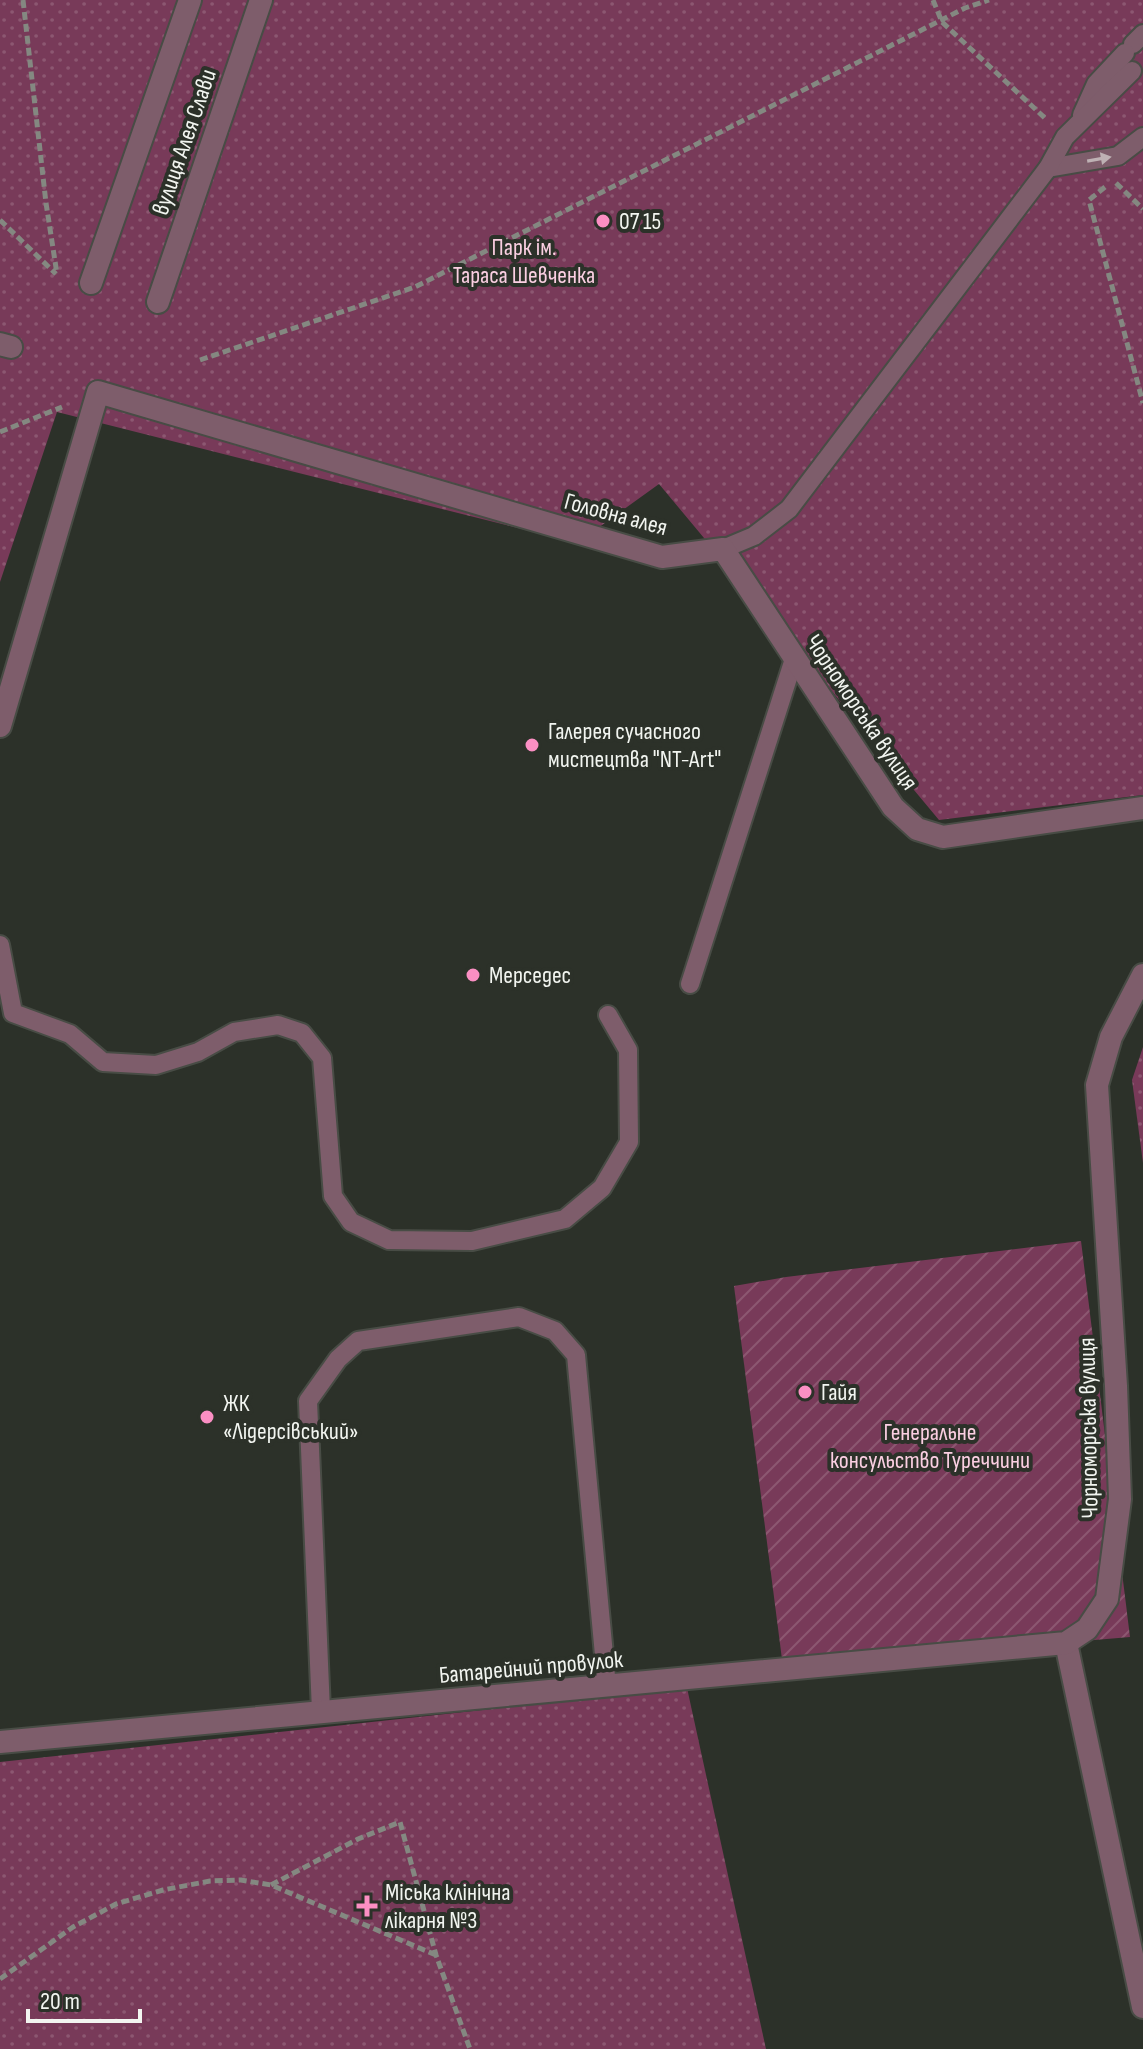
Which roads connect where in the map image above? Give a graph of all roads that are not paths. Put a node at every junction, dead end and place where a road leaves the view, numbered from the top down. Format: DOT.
graph roads {
  1 [pos="190,0"];
  2 [pos="261,0"];
  3 [pos="1136,54"];
  4 [pos="1143,137"];
  5 [pos="1048,168"];
  6 [pos="91,283"];
  7 [pos="158,302"];
  8 [pos="723,549"];
  9 [pos="794,659"];
  10 [pos="0,726"];
  11 [pos="1143,808"];
  12 [pos="0,945"];
  13 [pos="1143,975"];
  14 [pos="690,984"];
  15 [pos="608,1015"];
  16 [pos="1066,1643"];
  17 [pos="607,1687"];
  18 [pos="321,1711"];
  19 [pos="0,1742"];
  20 [pos="1143,2007"];
  1 -- 6 [label="street, вулиця Алея Слави"];
  2 -- 7 [label="street, вулиця Алея Слави"];
  3 -- 5 [label="lane, Головна алея"];
  5 -- 4 [label="lane, one-way"];
  5 -- 8 [label="lane, Головна алея"];
  8 -- 9 [label="street, Чорноморська вулиця"];
  8 -- 10 [label="street, Головна алея"];
  9 -- 11 [label="street, Чорноморська вулиця"];
  9 -- 14 [label="lane"];
  12 -- 15 [label="lane"];
  13 -- 16 [label="street, Чорноморська вулиця"];
  16 -- 17 [label="street, Батарейний провулок"];
  16 -- 20 [label="street"];
  17 -- 18 [label="street, Батарейний провулок"];
  17 -- 18 [label="lane"];
  18 -- 19 [label="street, Батарейний провулок"];
}
